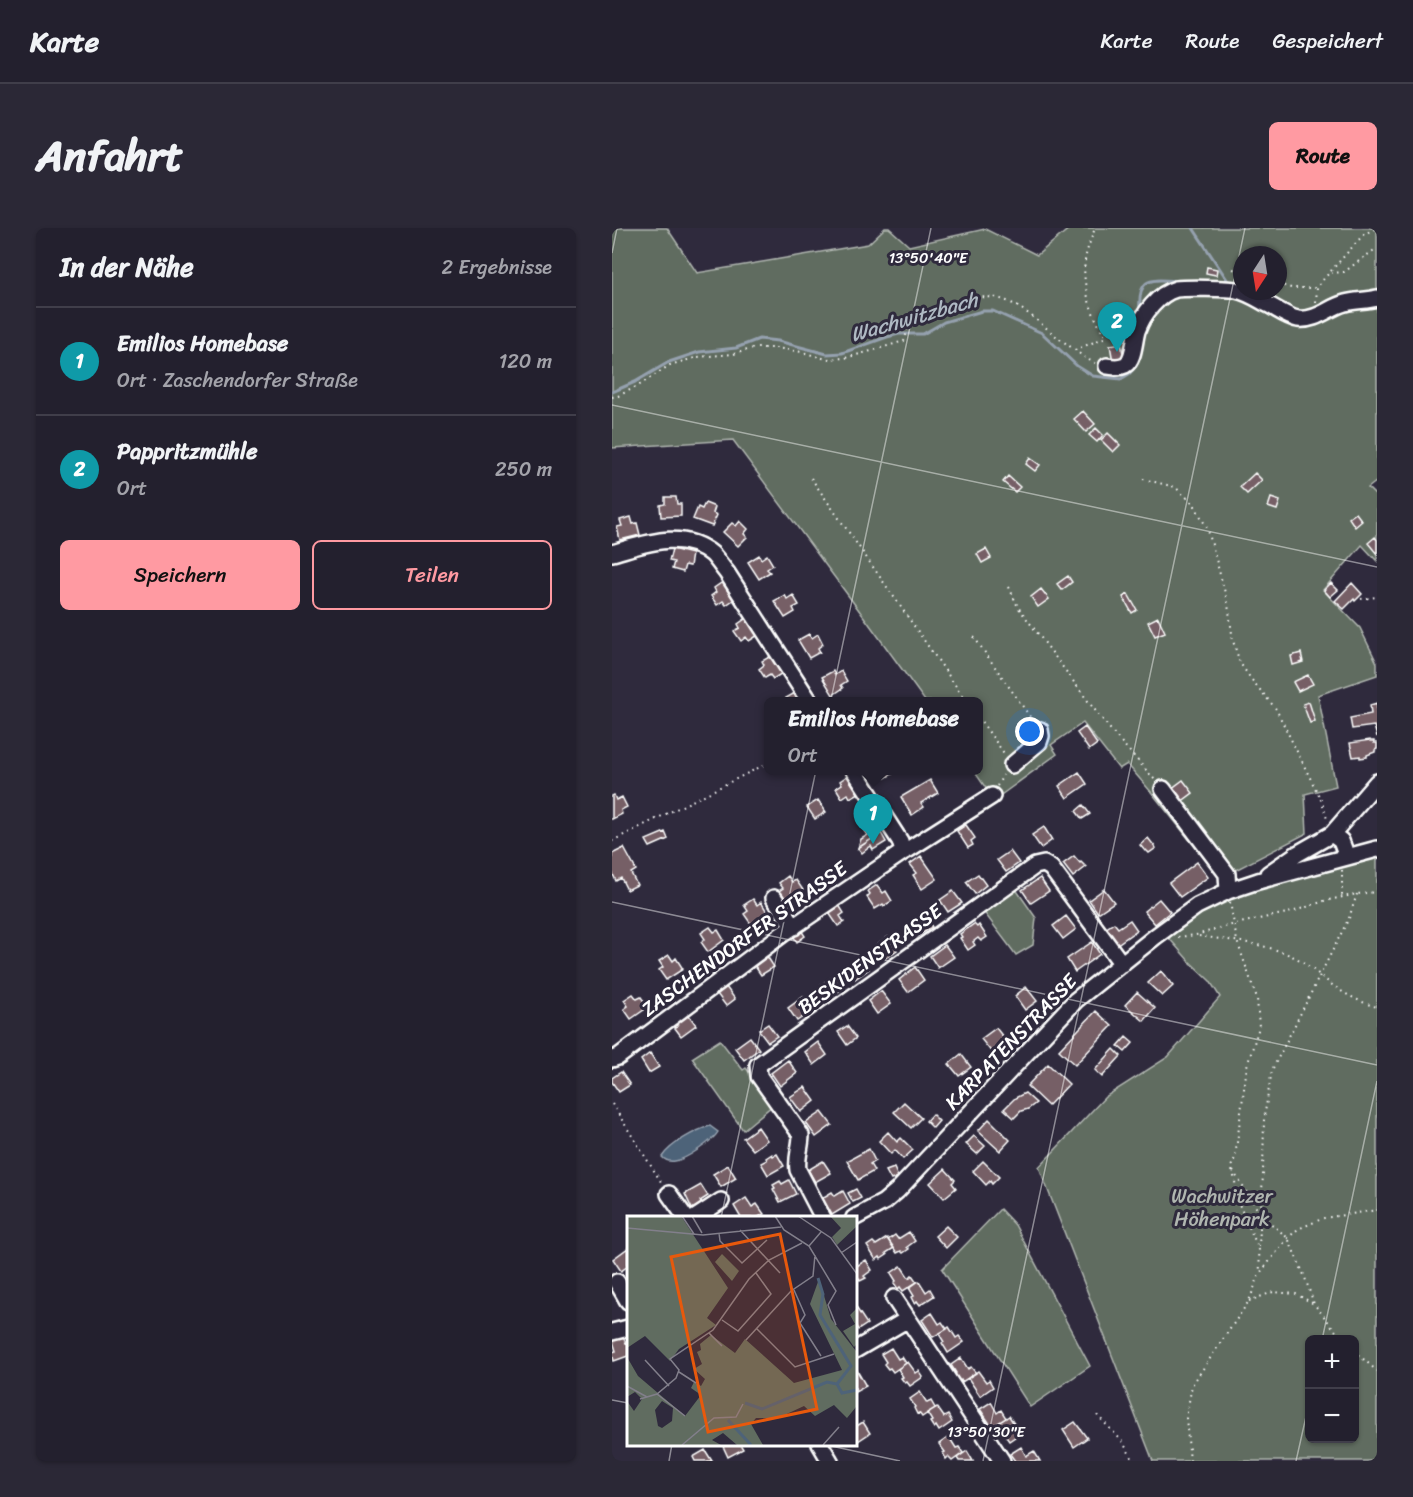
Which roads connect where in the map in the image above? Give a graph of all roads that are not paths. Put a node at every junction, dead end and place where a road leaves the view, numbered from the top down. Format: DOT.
graph roads {
  1 [pos="1377,298"];
  2 [pos="1107,366"];
  3 [pos="612,553"];
  4 [pos="807,697"];
  5 [pos="1040,730"];
  6 [pos="1012,765"];
  7 [pos="857,775"];
  8 [pos="1377,782"];
  9 [pos="1163,789"];
  10 [pos="992,796"];
  11 [pos="1332,834"];
  12 [pos="1377,849"];
  13 [pos="903,852"];
  14 [pos="1345,858"];
  15 [pos="1258,880"];
  16 [pos="1228,891"];
  17 [pos="774,898"];
  18 [pos="794,927"];
  19 [pos="1122,964"];
  20 [pos="612,1059"];
  21 [pos="669,1194"];
  22 [pos="721,1201"];
  23 [pos="685,1216"];
  24 [pos="698,1216"];
  25 [pos="822,1216"];
  26 [pos="856,1217"];
  27 [pos="617,1282"];
  28 [pos="894,1298"];
  29 [pos="627,1299"];
  30 [pos="908,1319"];
  31 [pos="627,1328"];
  32 [pos="612,1332"];
  33 [pos="856,1349"];
  34 [pos="821,1446"];
  35 [pos="830,1461"];
  36 [pos="1002,1461"];
  1 -- 2 [label="street"];
  3 -- 4 [label="street"];
  5 -- 6 [label="street"];
  7 -- 13 [label="street"];
  8 -- 11 [label="street"];
  9 -- 16 [label="street"];
  10 -- 13 [label="street, ZASCHENDORFER STRASSE"];
  11 -- 14 [label="street"];
  11 -- 15 [label="street"];
  12 -- 14 [label="street, KARPATENSTRASSE"];
  13 -- 18 [label="street, ZASCHENDORFER STRASSE"];
  14 -- 15 [label="street, KARPATENSTRASSE"];
  15 -- 16 [label="street, KARPATENSTRASSE"];
  16 -- 19 [label="street, KARPATENSTRASSE"];
  17 -- 18 [label="street"];
  18 -- 20 [label="street, ZASCHENDORFER STRASSE"];
  19 -- 25 [label="street, BESKIDENSTRASSE"];
  19 -- 26 [label="street, KARPATENSTRASSE"];
  21 -- 23 [label="street"];
  22 -- 24 [label="street"];
  27 -- 29 [label="street"];
  28 -- 30 [label="street"];
  30 -- 33 [label="street"];
  30 -- 36 [label="street"];
  31 -- 32 [label="street"];
  34 -- 35 [label="street"];
}
